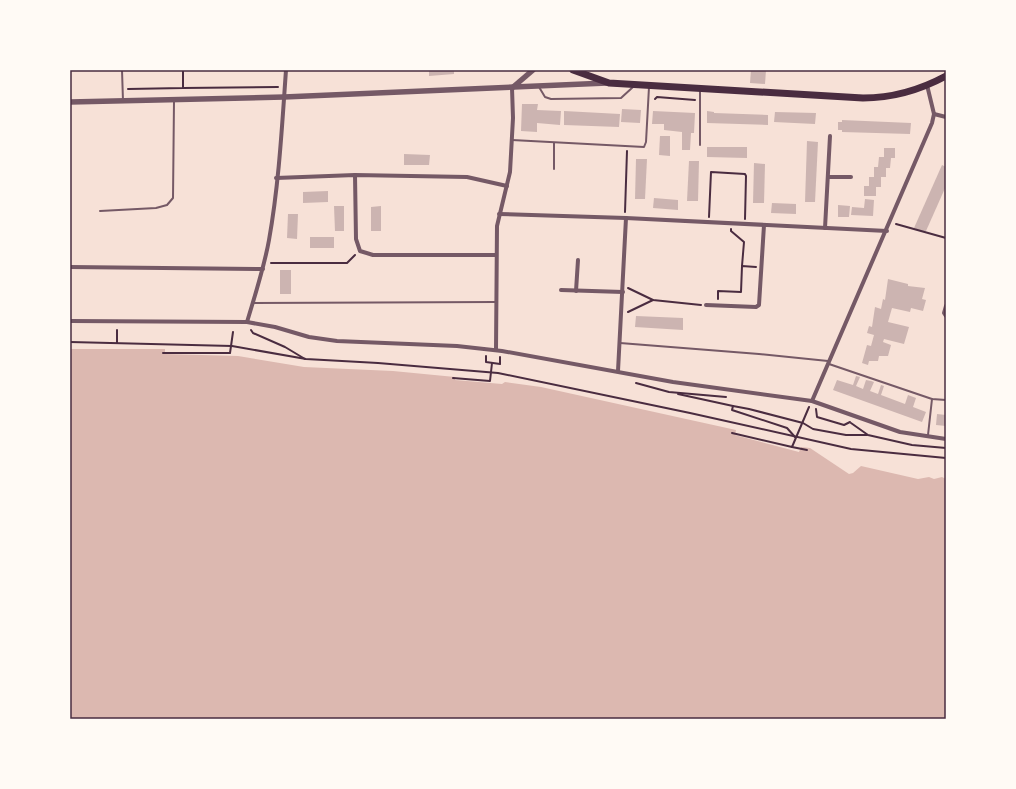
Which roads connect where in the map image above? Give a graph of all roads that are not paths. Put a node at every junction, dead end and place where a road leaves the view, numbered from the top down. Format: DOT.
graph roads {
  1 [pos="122,70"];
  2 [pos="286,70"];
  3 [pos="533,70"];
  4 [pos="573,70"];
  5 [pos="859,70"];
  6 [pos="867,70"];
  7 [pos="946,76"];
  8 [pos="609,83"];
  9 [pos="635,85"];
  10 [pos="927,85"];
  11 [pos="649,86"];
  12 [pos="539,87"];
  13 [pos="512,88"];
  14 [pos="700,89"];
  15 [pos="284,97"];
  16 [pos="174,100"];
  17 [pos="123,101"];
  18 [pos="70,102"];
  19 [pos="934,114"];
  20 [pos="946,117"];
  21 [pos="830,136"];
  22 [pos="512,140"];
  23 [pos="554,143"];
  24 [pos="700,145"];
  25 [pos="554,169"];
  26 [pos="355,175"];
  27 [pos="828,177"];
  28 [pos="850,177"];
  29 [pos="276,178"];
  30 [pos="507,186"];
  31 [pos="100,211"];
  32 [pos="499,214"];
  33 [pos="625,216"];
  34 [pos="764,225"];
  35 [pos="825,228"];
  36 [pos="887,231"];
  37 [pos="496,255"];
  38 [pos="578,260"];
  39 [pos="70,267"];
  40 [pos="263,269"];
  41 [pos="561,290"];
  42 [pos="576,291"];
  43 [pos="623,292"];
  44 [pos="253,302"];
  45 [pos="496,302"];
  46 [pos="706,305"];
  47 [pos="946,306"];
  48 [pos="946,316"];
  49 [pos="70,321"];
  50 [pos="247,322"];
  51 [pos="620,343"];
  52 [pos="496,350"];
  53 [pos="829,363"];
  54 [pos="618,371"];
  55 [pos="932,399"];
  56 [pos="946,400"];
  57 [pos="812,401"];
  58 [pos="928,437"];
  59 [pos="946,439"];
  1 -- 17 [label="lane"];
  2 -- 15 [label="street"];
  3 -- 13 [label="street"];
  4 -- 8 [label="main road"];
  5 -- 6 [label="lane"];
  7 -- 10 [label="main road"];
  8 -- 9 [label="main road"];
  8 -- 12 [label="street"];
  9 -- 11 [label="main road"];
  9 -- 12 [label="lane"];
  10 -- 14 [label="main road"];
  10 -- 19 [label="street"];
  11 -- 14 [label="main road"];
  11 -- 23 [label="lane"];
  12 -- 13 [label="street"];
  13 -- 15 [label="street"];
  13 -- 22 [label="street"];
  14 -- 24 [label="lane"];
  15 -- 16 [label="street"];
  15 -- 29 [label="street"];
  16 -- 17 [label="street"];
  16 -- 31 [label="lane"];
  17 -- 18 [label="street"];
  19 -- 20 [label="street"];
  19 -- 36 [label="street"];
  21 -- 27 [label="street"];
  22 -- 23 [label="lane"];
  22 -- 30 [label="street"];
  23 -- 25 [label="lane"];
  26 -- 29 [label="street"];
  26 -- 30 [label="street"];
  26 -- 37 [label="street"];
  27 -- 28 [label="street"];
  27 -- 35 [label="street"];
  29 -- 40 [label="street"];
  30 -- 32 [label="street"];
  32 -- 33 [label="street"];
  32 -- 37 [label="street"];
  33 -- 34 [label="street"];
  33 -- 43 [label="street"];
  34 -- 35 [label="street"];
  34 -- 46 [label="street"];
  35 -- 36 [label="street"];
  36 -- 53 [label="street"];
  37 -- 45 [label="street"];
  38 -- 42 [label="street"];
  39 -- 40 [label="street"];
  40 -- 44 [label="street"];
  41 -- 42 [label="street"];
  42 -- 43 [label="street"];
  43 -- 51 [label="street"];
  44 -- 45 [label="lane"];
  44 -- 50 [label="street"];
  45 -- 52 [label="street"];
  47 -- 48 [label="street"];
  49 -- 50 [label="street"];
  50 -- 52 [label="street"];
  51 -- 53 [label="lane"];
  51 -- 54 [label="street"];
  52 -- 54 [label="street"];
  53 -- 55 [label="lane"];
  53 -- 57 [label="street"];
  54 -- 57 [label="street"];
  55 -- 56 [label="lane"];
  55 -- 58 [label="lane"];
  57 -- 58 [label="street"];
  58 -- 59 [label="street"];
}
